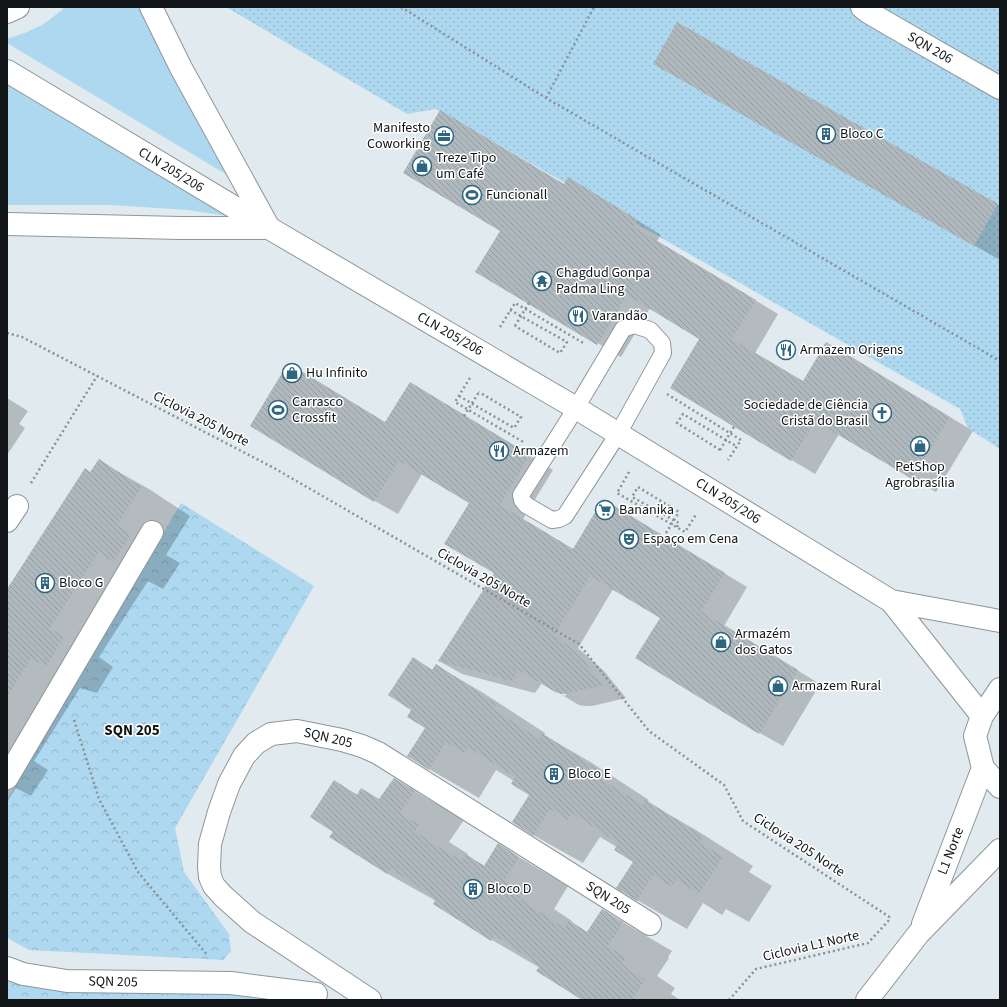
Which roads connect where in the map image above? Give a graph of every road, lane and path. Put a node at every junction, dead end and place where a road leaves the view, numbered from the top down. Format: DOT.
graph roads {
  1 [pos="18,7"];
  2 [pos="151,7"];
  3 [pos="401,7"];
  4 [pos="594,7"];
  5 [pos="862,7"];
  6 [pos="7,12"];
  7 [pos="7,71"];
  8 [pos="1000,88"];
  9 [pos="546,98"];
  10 [pos="7,224"];
  11 [pos="268,228"];
  12 [pos="529,303"];
  13 [pos="510,310"];
  14 [pos="500,327"];
  15 [pos="7,333"];
  16 [pos="586,344"];
  17 [pos="1000,361"];
  18 [pos="97,376"];
  19 [pos="471,376"];
  20 [pos="663,392"];
  21 [pos="459,396"];
  22 [pos="576,408"];
  23 [pos="464,416"];
  24 [pos="736,425"];
  25 [pos="618,434"];
  26 [pos="726,440"];
  27 [pos="528,445"];
  28 [pos="736,446"];
  29 [pos="607,452"];
  30 [pos="728,460"];
  31 [pos="698,511"];
  32 [pos="12,514"];
  33 [pos="677,527"];
  34 [pos="152,532"];
  35 [pos="666,533"];
  36 [pos="891,601"];
  37 [pos="1000,621"];
  38 [pos="62,683"];
  39 [pos="1000,688"];
  40 [pos="982,716"];
  41 [pos="983,768"];
  42 [pos="7,778"];
  43 [pos="1000,787"];
  44 [pos="1000,850"];
  45 [pos="891,918"];
  46 [pos="650,924"];
  47 [pos="919,933"];
  48 [pos="7,968"];
  49 [pos="328,971"];
  50 [pos="231,983"];
  51 [pos="314,997"];
  52 [pos="370,1000"];
  53 [pos="729,1000"];
  54 [pos="866,1000"];
  1 -- 6 [label="street"];
  2 -- 11 [label="street"];
  3 -- 9 [label="path"];
  4 -- 9 [label="path"];
  5 -- 8 [label="street, SQN 206"];
  7 -- 11 [label="street, CLN 205/206"];
  9 -- 17 [label="path"];
  10 -- 11 [label="street"];
  11 -- 22 [label="street, CLN 205/206"];
  12 -- 13 [label="path, bridge"];
  13 -- 14 [label="path"];
  13 -- 16 [label="path"];
  15 -- 18 [label="path, Ciclovia 205 Norte"];
  18 -- 32 [label="path"];
  18 -- 45 [label="path, Ciclovia 205 Norte"];
  19 -- 21 [label="path"];
  20 -- 28 [label="path"];
  21 -- 23 [label="path, bridge"];
  21 -- 27 [label="path"];
  22 -- 25 [label="street, CLN 205/206"];
  22 -- 25 [label="lane"];
  22 -- 29 [label="lane"];
  24 -- 26 [label="path, bridge"];
  25 -- 29 [label="lane"];
  25 -- 36 [label="street, CLN 205/206"];
  26 -- 26 [label="path, bridge"];
  26 -- 28 [label="path"];
  28 -- 30 [label="path"];
  29 -- 33 [label="path"];
  31 -- 33 [label="path"];
  33 -- 35 [label="path, bridge"];
  34 -- 38 [label="street"];
  36 -- 37 [label="street, CLN 205/206"];
  36 -- 40 [label="street, CLN 205/206"];
  38 -- 42 [label="street"];
  38 -- 50 [label="path"];
  39 -- 40 [label="street"];
  40 -- 41 [label="street"];
  41 -- 43 [label="street"];
  41 -- 47 [label="street, L1 Norte"];
  44 -- 47 [label="street, L1 Norte"];
  45 -- 47 [label="path"];
  45 -- 53 [label="path, Ciclovia L1 Norte"];
  46 -- 49 [label="street, SQN 205"];
  47 -- 54 [label="street, L1 Norte"];
  48 -- 50 [label="street, SQN 205"];
  49 -- 51 [label="street, SQN 205"];
  49 -- 52 [label="street, SQN 205"];
  50 -- 51 [label="street, SQN 205"];
}
